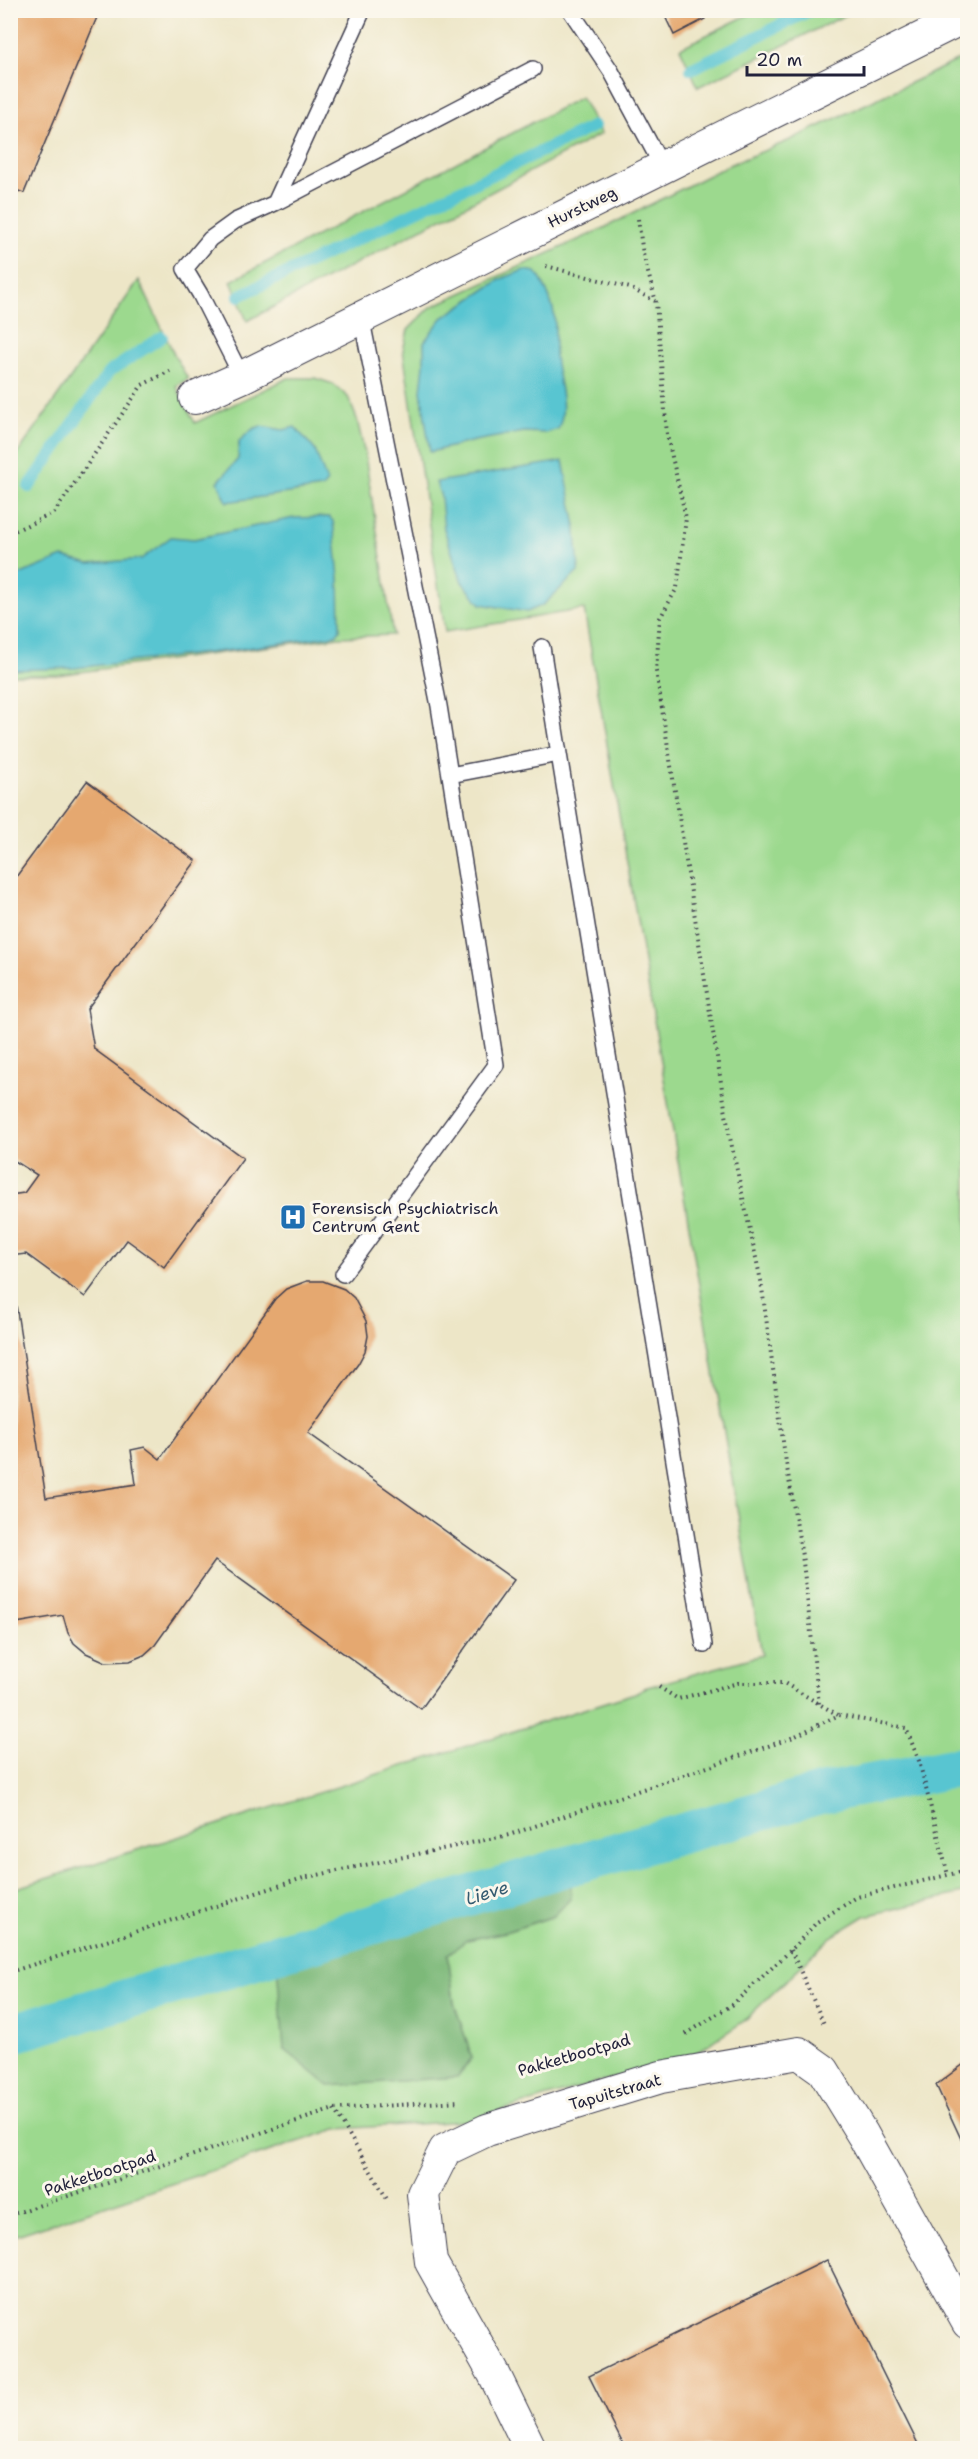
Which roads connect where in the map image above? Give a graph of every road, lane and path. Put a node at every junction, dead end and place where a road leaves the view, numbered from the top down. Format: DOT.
graph roads {
  1 [pos="363,10"];
  2 [pos="570,10"];
  3 [pos="968,15"];
  4 [pos="534,69"];
  5 [pos="662,166"];
  6 [pos="632,182"];
  7 [pos="274,203"];
  8 [pos="522,236"];
  9 [pos="656,302"];
  10 [pos="361,316"];
  11 [pos="242,377"];
  12 [pos="195,398"];
  13 [pos="542,647"];
  14 [pos="559,754"];
  15 [pos="450,775"];
  16 [pos="343,1274"];
  17 [pos="704,1645"];
  18 [pos="659,1687"];
  19 [pos="819,1704"];
  20 [pos="839,1715"];
  21 [pos="968,1870"];
  22 [pos="948,1875"];
  23 [pos="791,1950"];
  24 [pos="10,1972"];
  25 [pos="684,2036"];
  26 [pos="810,2060"];
  27 [pos="461,2101"];
  28 [pos="334,2109"];
  29 [pos="424,2202"];
  30 [pos="10,2215"];
  31 [pos="968,2323"];
  32 [pos="530,2448"];
  1 -- 7 [label="lane"];
  2 -- 5 [label="lane"];
  3 -- 5 [label="street, Hurstweg"];
  4 -- 7 [label="lane"];
  5 -- 6 [label="street, Hurstweg"];
  6 -- 8 [label="street, Hurstweg"];
  6 -- 9 [label="path"];
  7 -- 11 [label="lane"];
  8 -- 9 [label="path"];
  8 -- 10 [label="street, Hurstweg"];
  9 -- 19 [label="path"];
  10 -- 11 [label="street, Hurstweg"];
  10 -- 15 [label="lane"];
  11 -- 12 [label="street, Hurstweg"];
  13 -- 14 [label="lane"];
  14 -- 15 [label="lane"];
  14 -- 17 [label="lane"];
  15 -- 16 [label="lane"];
  18 -- 19 [label="path"];
  19 -- 20 [label="path"];
  20 -- 22 [label="path"];
  20 -- 24 [label="path"];
  21 -- 22 [label="path"];
  22 -- 23 [label="path"];
  23 -- 25 [label="path"];
  23 -- 26 [label="path"];
  26 -- 29 [label="street, Tapuitstraat"];
  26 -- 31 [label="street"];
  27 -- 28 [label="path, Pakketbootpad"];
  28 -- 29 [label="path"];
  28 -- 30 [label="path, Pakketbootpad"];
  29 -- 32 [label="street, Tapuitstraat"];
}
